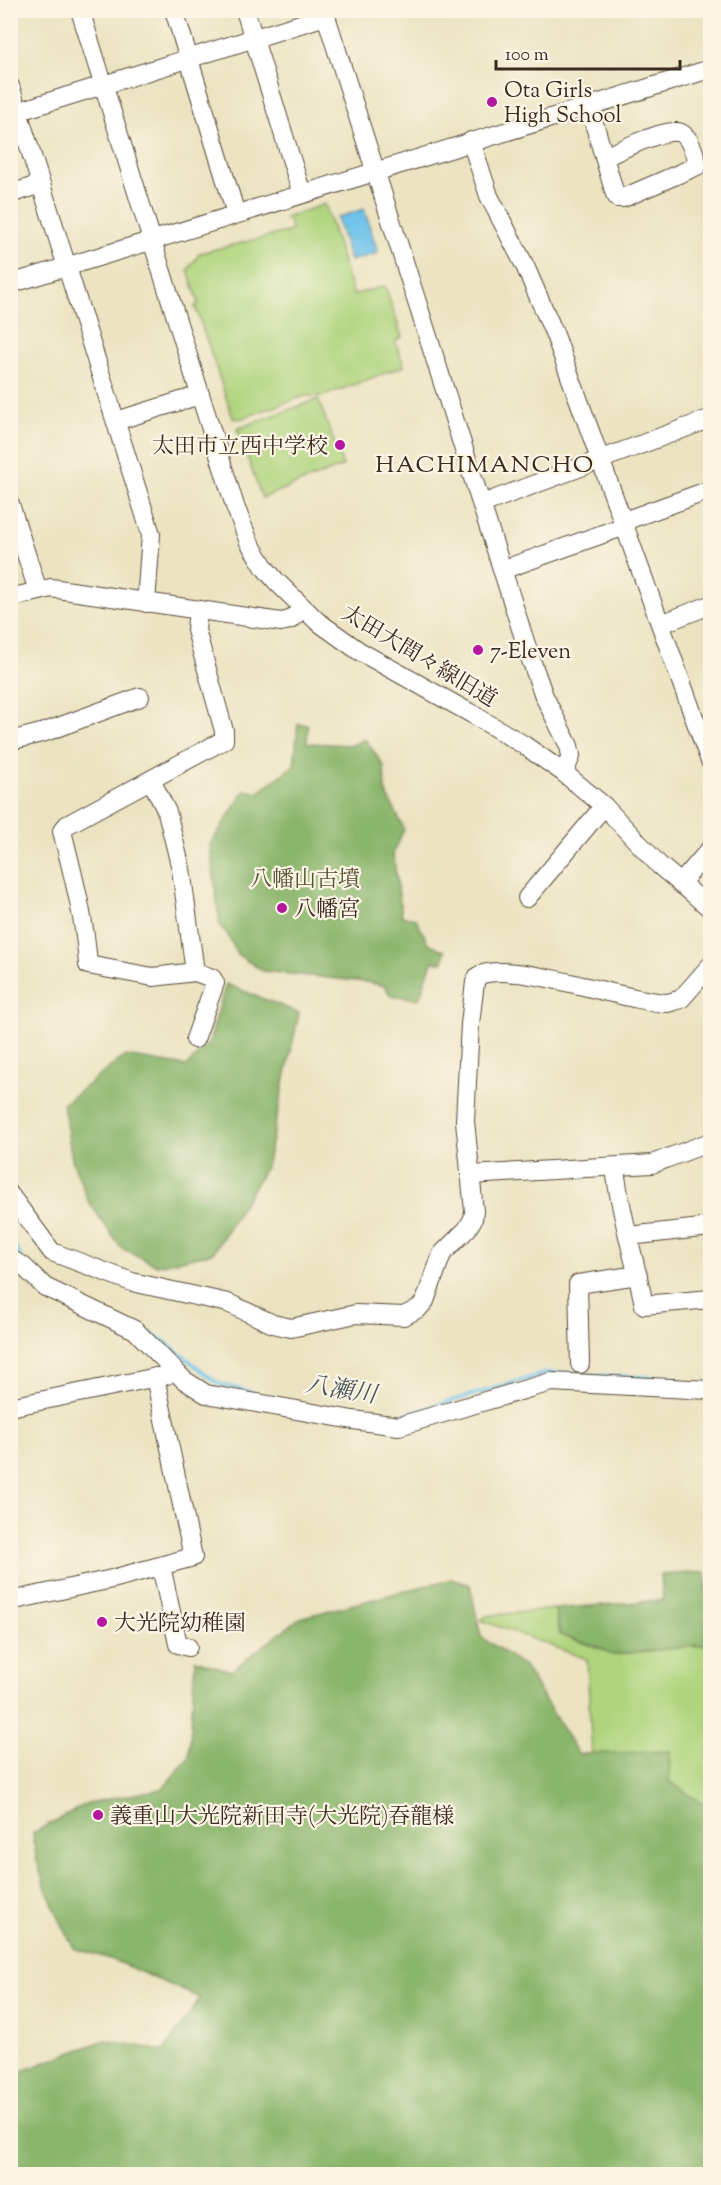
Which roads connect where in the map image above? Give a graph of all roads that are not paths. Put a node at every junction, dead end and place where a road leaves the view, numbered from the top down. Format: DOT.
graph roads {
  1 [pos="80,10"];
  2 [pos="174,10"];
  3 [pos="245,10"];
  4 [pos="325,13"];
  5 [pos="254,39"];
  6 [pos="189,59"];
  7 [pos="711,69"];
  8 [pos="105,85"];
  9 [pos="10,87"];
  10 [pos="589,106"];
  11 [pos="14,113"];
  12 [pos="471,141"];
  13 [pos="605,157"];
  14 [pos="376,170"];
  15 [pos="41,184"];
  16 [pos="10,194"];
  17 [pos="302,194"];
  18 [pos="236,214"];
  19 [pos="152,240"];
  20 [pos="66,266"];
  21 [pos="10,284"];
  22 [pos="200,395"];
  23 [pos="710,419"];
  24 [pos="116,422"];
  25 [pos="601,459"];
  26 [pos="711,490"];
  27 [pos="10,504"];
  28 [pos="482,504"];
  29 [pos="624,524"];
  30 [pos="502,570"];
  31 [pos="38,591"];
  32 [pos="10,598"];
  33 [pos="146,603"];
  34 [pos="711,605"];
  35 [pos="303,608"];
  36 [pos="198,610"];
  37 [pos="661,624"];
  38 [pos="140,697"];
  39 [pos="10,741"];
  40 [pos="711,761"];
  41 [pos="564,772"];
  42 [pos="151,780"];
  43 [pos="604,806"];
  44 [pos="711,849"];
  45 [pos="680,884"];
  46 [pos="527,898"];
  47 [pos="711,908"];
  48 [pos="711,966"];
  49 [pos="195,972"];
  50 [pos="195,1039"];
  51 [pos="711,1142"];
  52 [pos="615,1168"];
  53 [pos="470,1175"];
  54 [pos="10,1195"];
  55 [pos="711,1227"];
  56 [pos="629,1236"];
  57 [pos="10,1259"];
  58 [pos="638,1275"];
  59 [pos="711,1299"];
  60 [pos="580,1364"];
  61 [pos="178,1373"];
  62 [pos="155,1377"];
  63 [pos="711,1390"];
  64 [pos="10,1407"];
  65 [pos="161,1566"];
  66 [pos="10,1601"];
  67 [pos="188,1647"];
  1 -- 8 [label="street, 太田大間々線旧道"];
  2 -- 6 [label="street"];
  3 -- 5 [label="street"];
  4 -- 5 [label="street"];
  4 -- 14 [label="street"];
  5 -- 6 [label="street"];
  5 -- 17 [label="street"];
  6 -- 8 [label="street"];
  6 -- 18 [label="street"];
  7 -- 10 [label="street"];
  8 -- 11 [label="street"];
  8 -- 19 [label="street, 太田大間々線旧道"];
  9 -- 11 [label="street"];
  10 -- 12 [label="street"];
  10 -- 13 [label="street"];
  11 -- 15 [label="street"];
  12 -- 14 [label="street"];
  12 -- 25 [label="street"];
  13 -- 13 [label="street"];
  14 -- 17 [label="street"];
  14 -- 28 [label="street"];
  15 -- 16 [label="street"];
  15 -- 20 [label="street"];
  17 -- 18 [label="street"];
  18 -- 19 [label="street"];
  19 -- 20 [label="street"];
  19 -- 22 [label="street, 太田大間々線旧道"];
  20 -- 21 [label="street"];
  20 -- 24 [label="street"];
  22 -- 24 [label="street"];
  22 -- 35 [label="street, 太田大間々線旧道"];
  23 -- 25 [label="street"];
  24 -- 33 [label="street"];
  25 -- 28 [label="street"];
  25 -- 29 [label="street"];
  26 -- 29 [label="street"];
  27 -- 31 [label="street"];
  28 -- 30 [label="street"];
  29 -- 30 [label="street"];
  29 -- 37 [label="street"];
  30 -- 41 [label="street"];
  31 -- 32 [label="street"];
  31 -- 33 [label="street"];
  33 -- 36 [label="street"];
  34 -- 37 [label="street"];
  35 -- 36 [label="street"];
  35 -- 41 [label="street, 太田大間々線旧道"];
  36 -- 42 [label="street"];
  37 -- 40 [label="street"];
  38 -- 39 [label="street"];
  41 -- 43 [label="street, 太田大間々線旧道"];
  42 -- 49 [label="street"];
  42 -- 49 [label="street"];
  43 -- 45 [label="street, 太田大間々線旧道"];
  43 -- 46 [label="street"];
  44 -- 45 [label="street"];
  45 -- 47 [label="street, 太田大間々線旧道"];
  48 -- 53 [label="street"];
  49 -- 50 [label="street"];
  51 -- 52 [label="street"];
  52 -- 53 [label="street"];
  52 -- 56 [label="street"];
  53 -- 54 [label="street"];
  55 -- 56 [label="street"];
  56 -- 58 [label="street"];
  57 -- 61 [label="street"];
  58 -- 59 [label="street"];
  58 -- 60 [label="street"];
  61 -- 62 [label="street"];
  61 -- 63 [label="street"];
  62 -- 64 [label="street"];
  62 -- 65 [label="street"];
  65 -- 66 [label="street"];
  65 -- 67 [label="street"];
}
